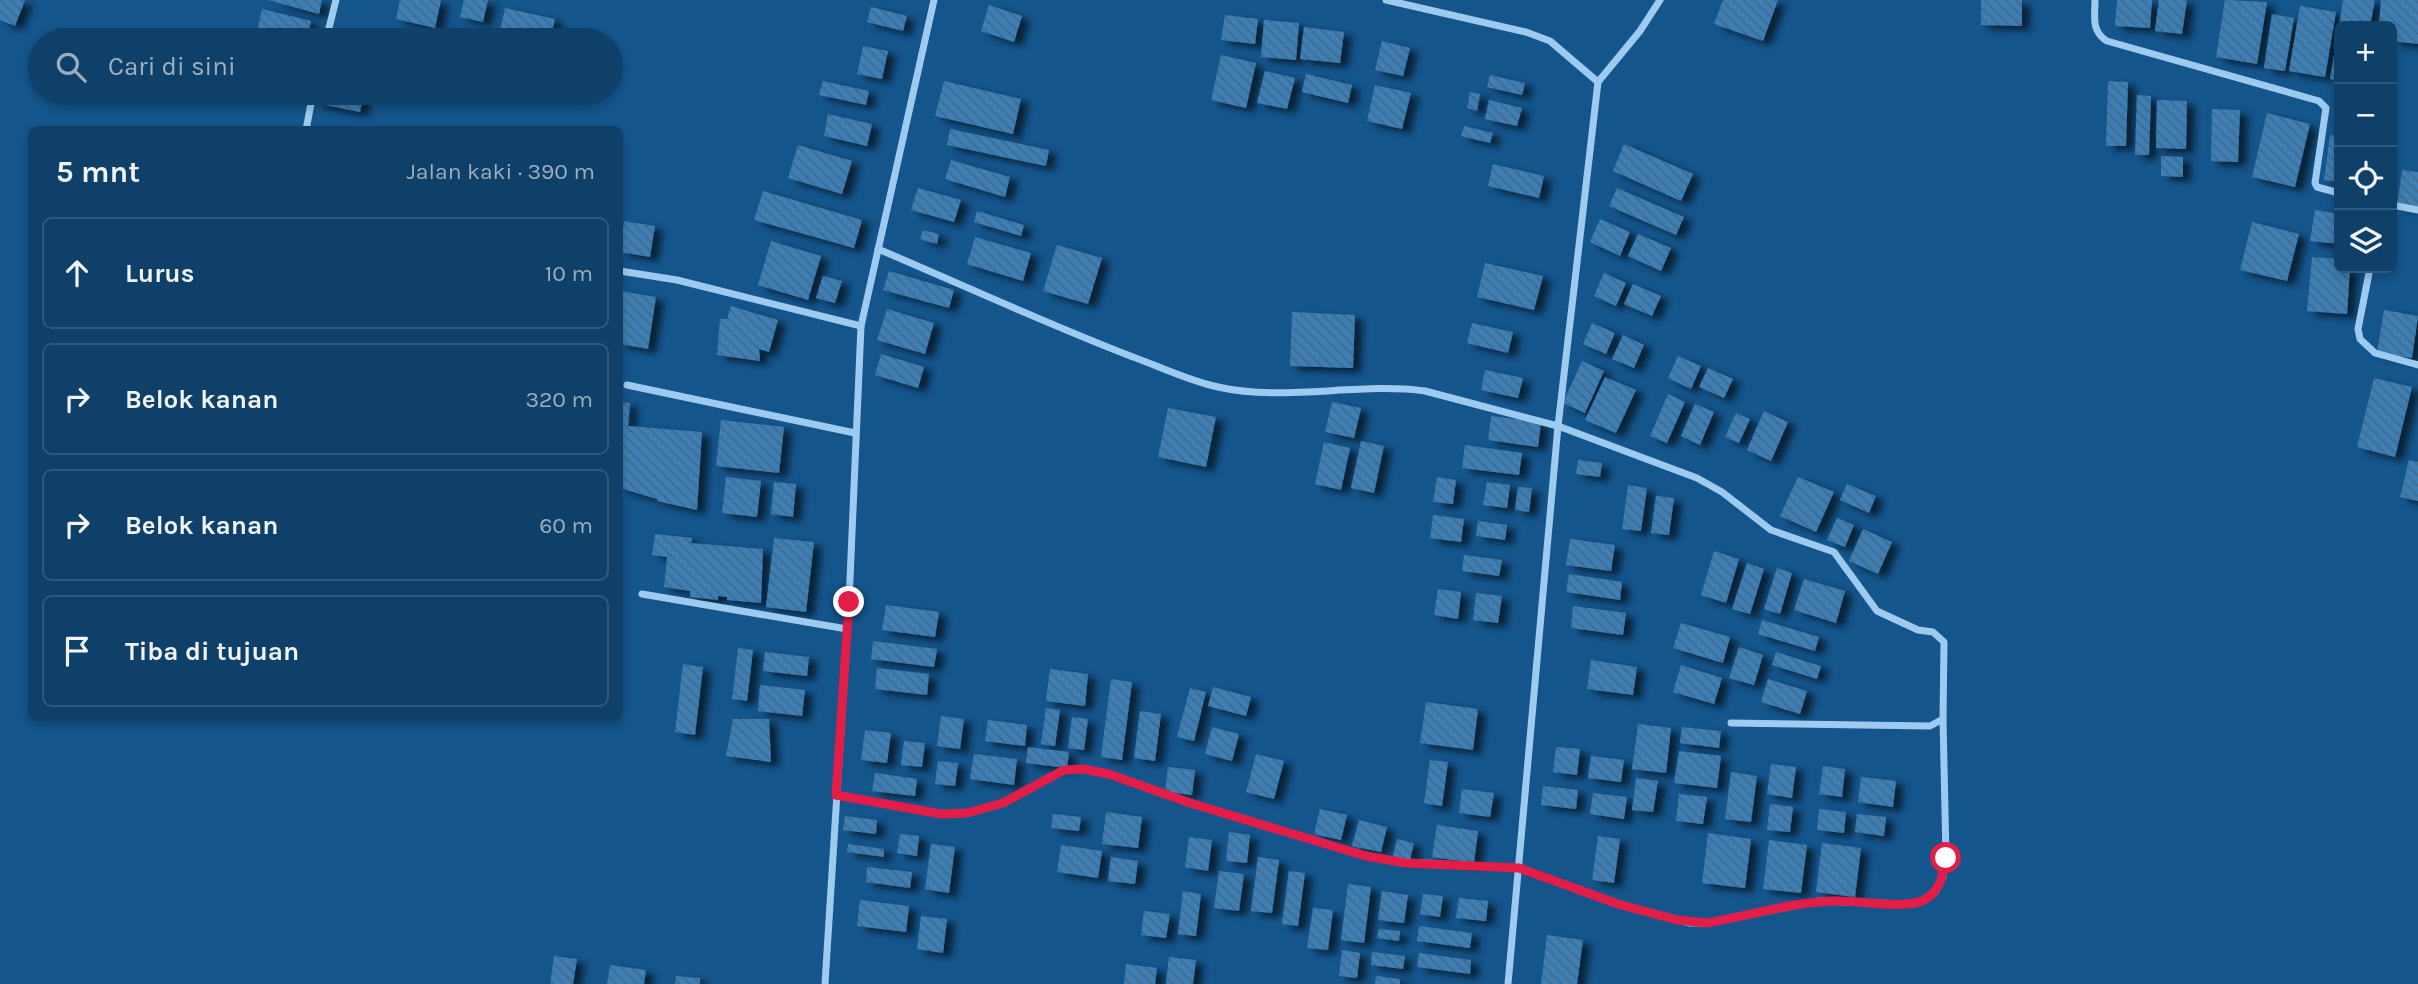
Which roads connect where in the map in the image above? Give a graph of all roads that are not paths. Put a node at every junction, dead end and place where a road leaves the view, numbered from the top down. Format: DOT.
graph roads {
  1 [pos="336,0"];
  2 [pos="934,0"];
  3 [pos="1386,0"];
  4 [pos="1660,0"];
  5 [pos="2095,0"];
  6 [pos="329,28"];
  7 [pos="1598,82"];
  8 [pos="311,105"];
  9 [pos="307,126"];
  10 [pos="2334,192"];
  11 [pos="2397,206"];
  12 [pos="2418,210"];
  13 [pos="878,249"];
  14 [pos="623,271"];
  15 [pos="2369,273"];
  16 [pos="860,326"];
  17 [pos="2418,365"];
  18 [pos="627,385"];
  19 [pos="1558,426"];
  20 [pos="855,433"];
  21 [pos="642,594"];
  22 [pos="848,629"];
  23 [pos="1943,719"];
  24 [pos="1731,723"];
  25 [pos="836,795"];
  26 [pos="1519,868"];
  27 [pos="825,984"];
  28 [pos="1508,984"];
  1 -- 6 [label="street"];
  2 -- 13 [label="street"];
  3 -- 7 [label="street"];
  4 -- 7 [label="street"];
  5 -- 10 [label="street"];
  7 -- 19 [label="street"];
  8 -- 9 [label="street"];
  11 -- 12 [label="street"];
  13 -- 16 [label="street"];
  13 -- 19 [label="street"];
  14 -- 16 [label="street"];
  15 -- 17 [label="street"];
  16 -- 20 [label="street"];
  18 -- 20 [label="street"];
  19 -- 23 [label="street"];
  19 -- 26 [label="street"];
  20 -- 22 [label="street"];
  21 -- 22 [label="street"];
  22 -- 25 [label="street"];
  23 -- 24 [label="street"];
  23 -- 26 [label="street"];
  25 -- 26 [label="street"];
  25 -- 27 [label="street"];
  26 -- 28 [label="street"];
}
